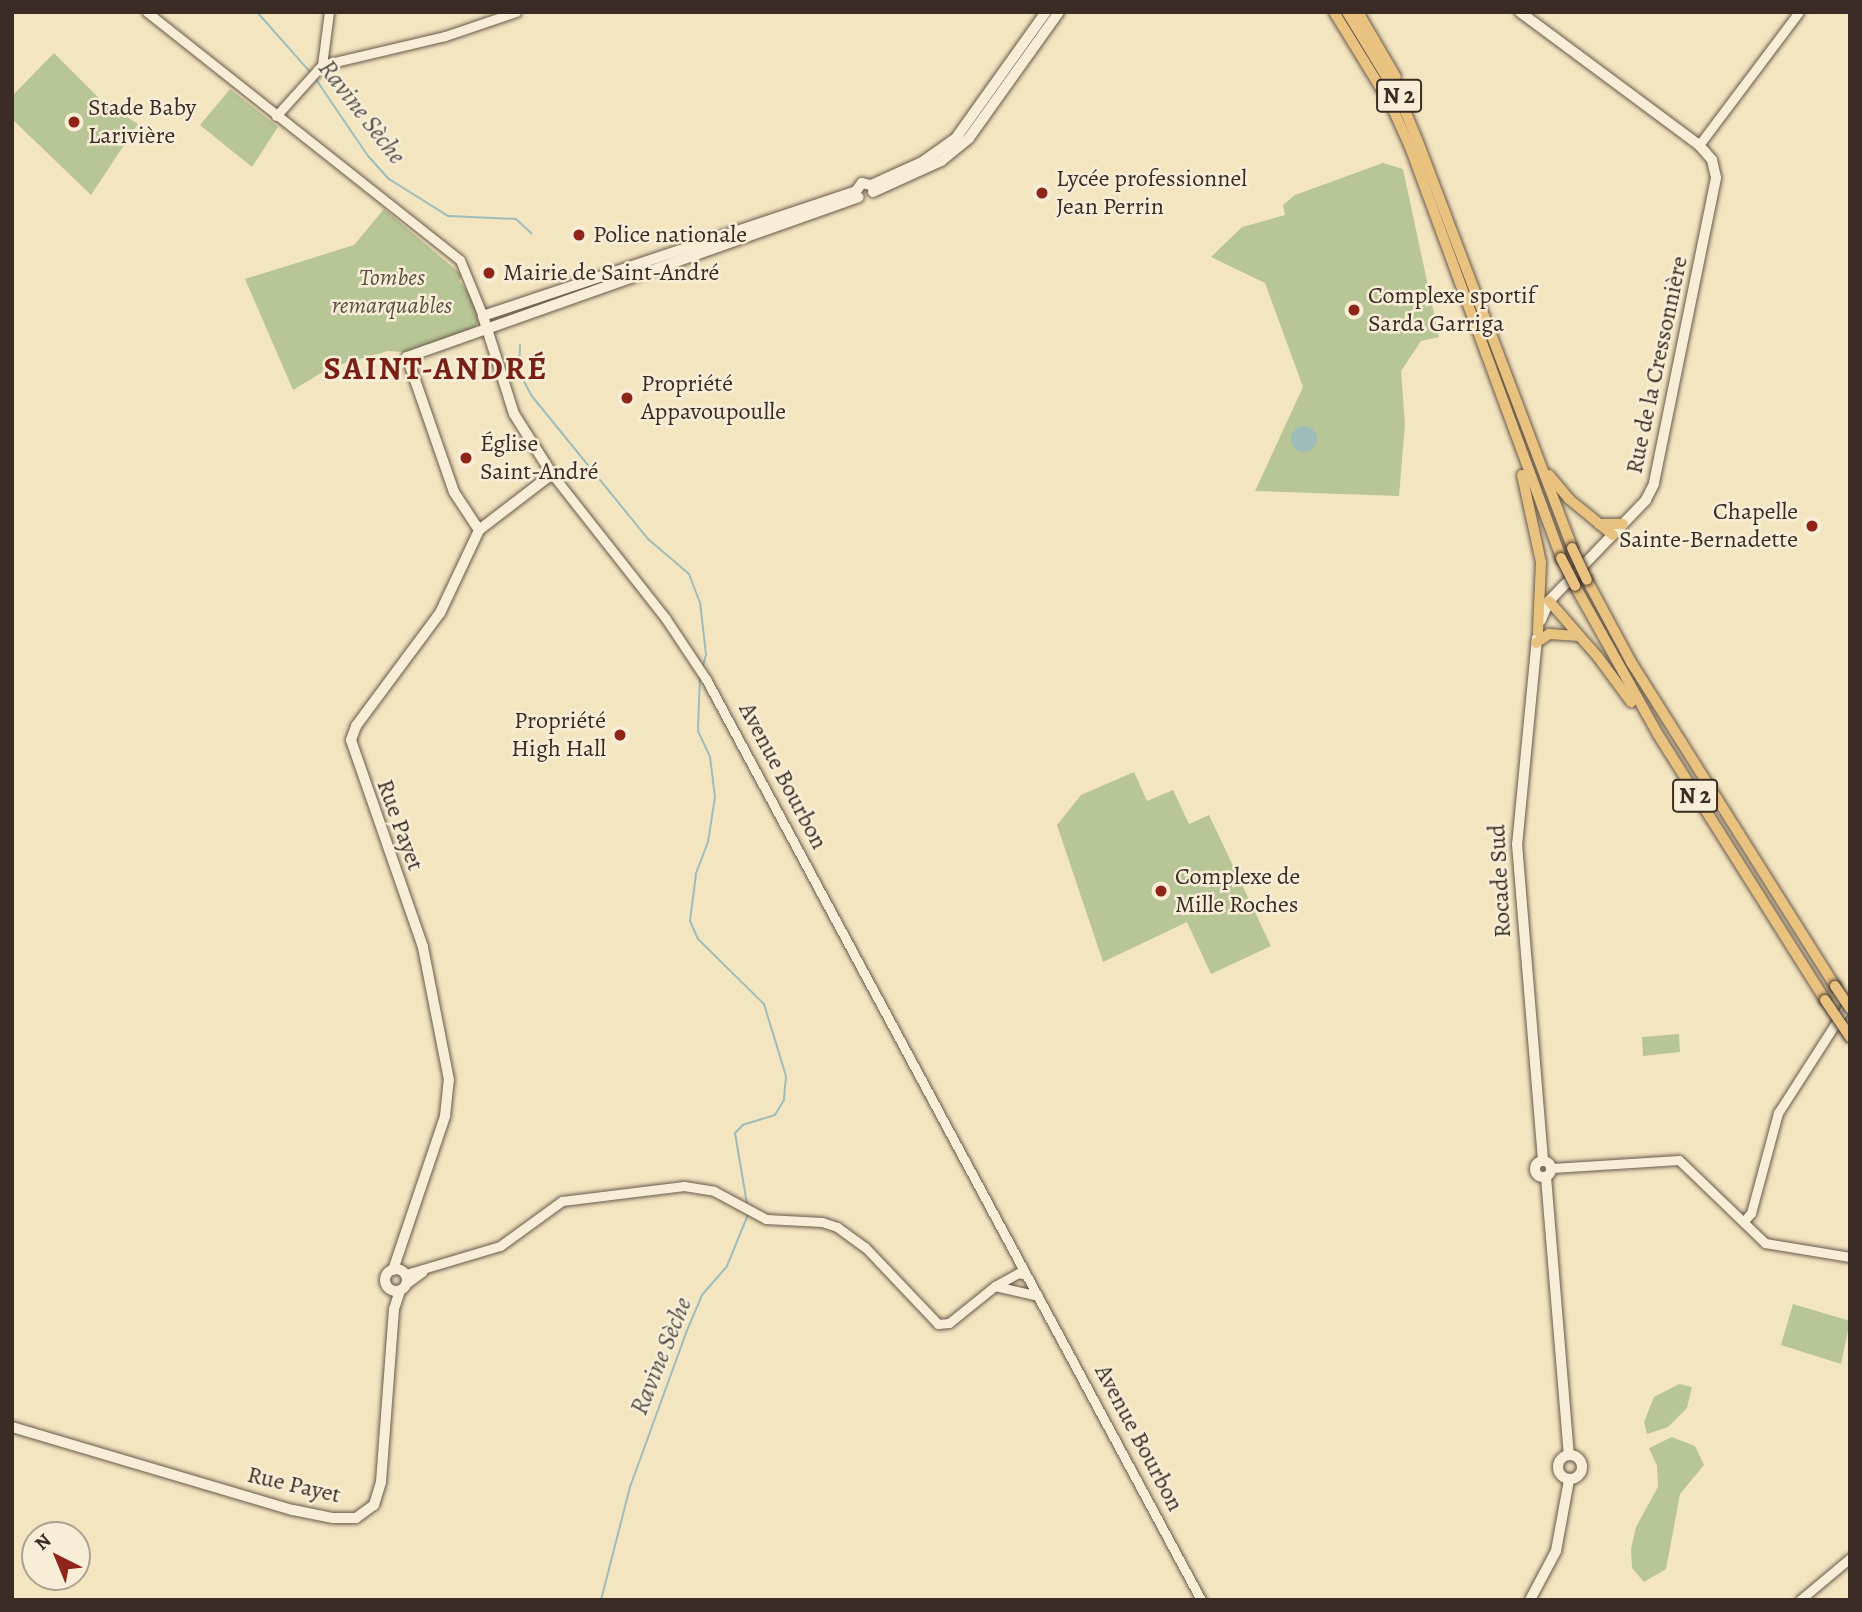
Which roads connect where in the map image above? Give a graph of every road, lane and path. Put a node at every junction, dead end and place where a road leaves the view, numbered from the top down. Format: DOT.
graph roads {
  1 [pos="147,12"];
  2 [pos="329,12"];
  3 [pos="516,12"];
  4 [pos="1046,12"];
  5 [pos="1059,12"];
  6 [pos="1334,12"];
  7 [pos="1346,12"];
  8 [pos="1359,12"];
  9 [pos="1520,12"];
  10 [pos="1799,12"];
  11 [pos="319,67"];
  12 [pos="276,116"];
  13 [pos="1699,145"];
  14 [pos="1438,187"];
  15 [pos="872,188"];
  16 [pos="857,194"];
  17 [pos="484,316"];
  18 [pos="487,328"];
  19 [pos="1500,398"];
  20 [pos="1539,461"];
  21 [pos="552,474"];
  22 [pos="1599,524"];
  23 [pos="1623,524"];
  24 [pos="479,530"];
  25 [pos="1613,535"];
  26 [pos="1549,601"];
  27 [pos="1577,636"];
  28 [pos="1537,637"];
  29 [pos="1712,822"];
  30 [pos="1850,1001"];
  31 [pos="1850,1007"];
  32 [pos="1850,1037"];
  33 [pos="1547,1169"];
  34 [pos="1744,1221"];
  35 [pos="1850,1257"];
  36 [pos="399,1280"];
  37 [pos="1019,1280"];
  38 [pos="1040,1297"];
  39 [pos="12,1427"];
  40 [pos="1569,1455"];
  41 [pos="1569,1480"];
  42 [pos="1850,1558"];
  43 [pos="1200,1600"];
  44 [pos="1530,1600"];
  45 [pos="1800,1600"];
  1 -- 12 [label="street"];
  2 -- 11 [label="street"];
  3 -- 11 [label="street"];
  4 -- 15 [label="main road"];
  5 -- 15 [label="main road"];
  6 -- 19 [label="highway, N 2"];
  7 -- 14 [label="highway, N 2"];
  8 -- 14 [label="highway"];
  9 -- 13 [label="main road"];
  10 -- 13 [label="street"];
  11 -- 12 [label="street"];
  12 -- 17 [label="street"];
  13 -- 23 [label="main road, Rue de la Cressonnière"];
  14 -- 20 [label="highway, N 2"];
  15 -- 16 [label="main road"];
  16 -- 17 [label="main road"];
  16 -- 18 [label="main road"];
  17 -- 18 [label="main road, Avenue Bourbon"];
  18 -- 21 [label="main road, Avenue Bourbon"];
  18 -- 24 [label="main road"];
  19 -- 28 [label="highway"];
  19 -- 29 [label="highway, N 2, bridge"];
  20 -- 22 [label="highway"];
  20 -- 31 [label="highway, N 2, bridge"];
  21 -- 24 [label="main road, Rue Payet"];
  21 -- 37 [label="street, Avenue Bourbon"];
  22 -- 23 [label="highway"];
  22 -- 25 [label="highway"];
  23 -- 25 [label="main road, Rue de la Cressonnière"];
  24 -- 36 [label="main road, Rue Payet"];
  25 -- 26 [label="main road, Rue de la Cressonnière"];
  26 -- 27 [label="highway"];
  26 -- 28 [label="main road, Rocade Sud"];
  27 -- 28 [label="highway"];
  27 -- 29 [label="highway"];
  28 -- 33 [label="main road, Rocade Sud"];
  29 -- 32 [label="highway, N 2, bridge"];
  30 -- 34 [label="street"];
  33 -- 34 [label="street"];
  33 -- 40 [label="main road, Rocade Sud"];
  34 -- 35 [label="street"];
  36 -- 37 [label="street"];
  36 -- 39 [label="main road, Rue Payet"];
  37 -- 38 [label="street, Avenue Bourbon"];
  37 -- 38 [label="street"];
  38 -- 43 [label="street, Avenue Bourbon"];
  40 -- 41 [label="main road"];
  40 -- 41 [label="main road"];
  41 -- 44 [label="main road"];
  42 -- 45 [label="street"];
}
